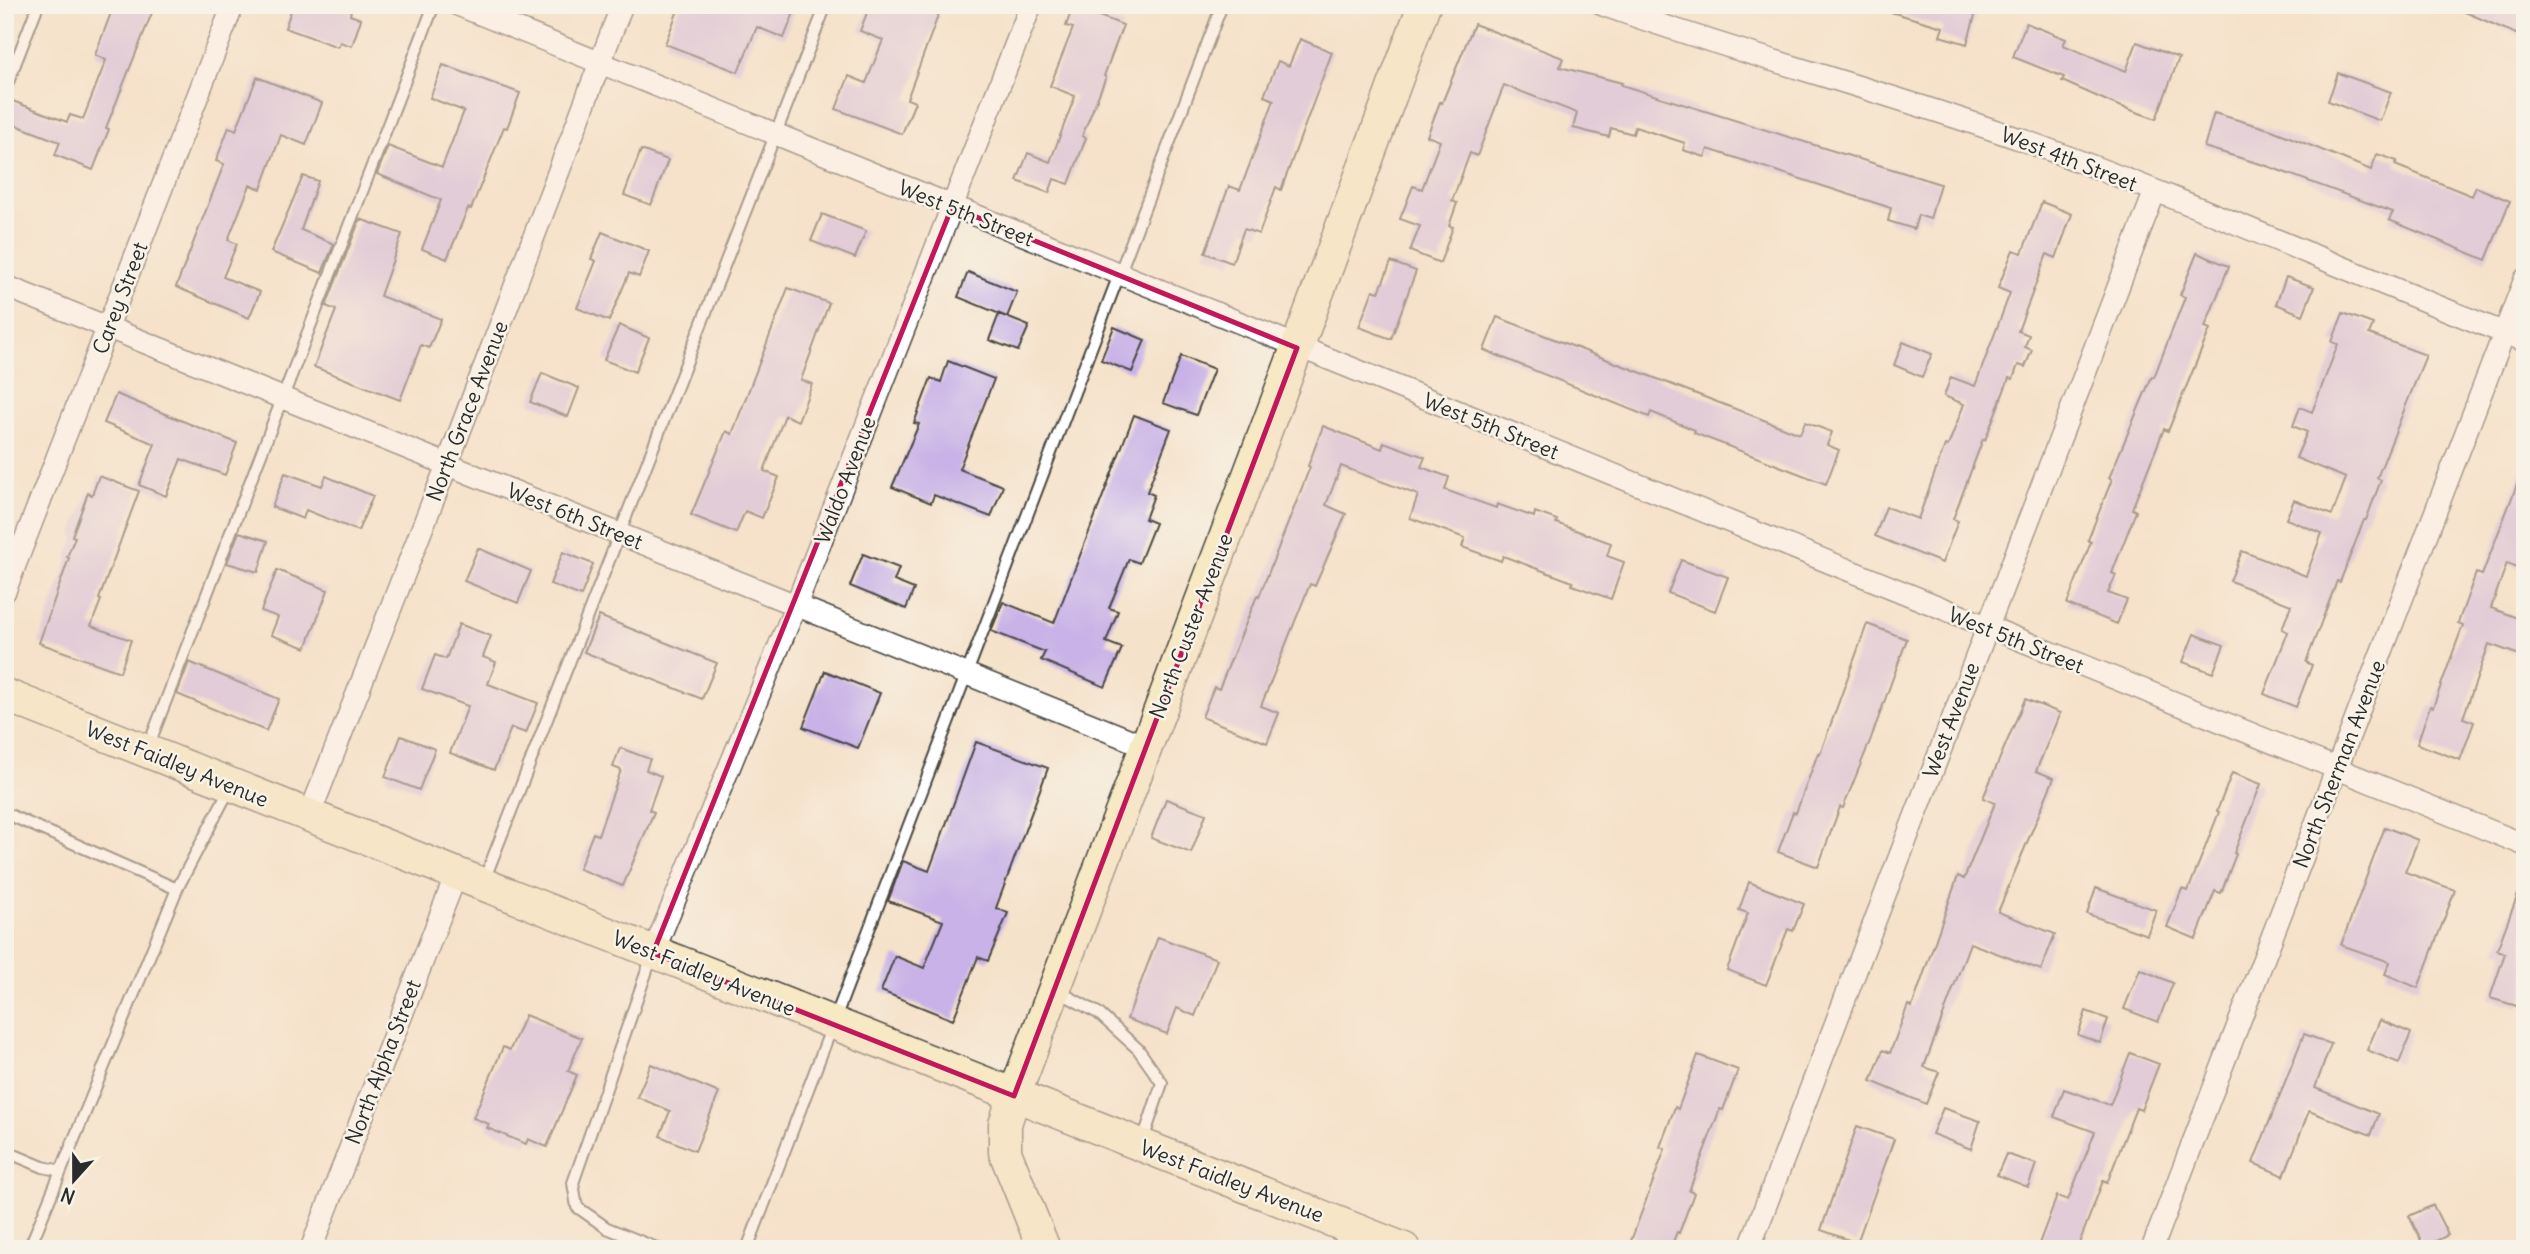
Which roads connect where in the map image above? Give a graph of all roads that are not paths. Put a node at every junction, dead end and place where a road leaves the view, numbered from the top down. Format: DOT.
graph roads {
  1 [pos="38,5"];
  2 [pos="233,5"];
  3 [pos="434,5"];
  4 [pos="458,5"];
  5 [pos="622,5"];
  6 [pos="826,5"];
  7 [pos="1031,5"];
  8 [pos="1222,5"];
  9 [pos="1424,5"];
  10 [pos="1602,5"];
  11 [pos="600,63"];
  12 [pos="5,90"];
  13 [pos="775,135"];
  14 [pos="2155,191"];
  15 [pos="952,207"];
  16 [pos="1119,275"];
  17 [pos="2525,279"];
  18 [pos="5,286"];
  19 [pos="109,328"];
  20 [pos="2504,333"];
  21 [pos="2525,341"];
  22 [pos="1297,348"];
  23 [pos="283,398"];
  24 [pos="447,465"];
  25 [pos="620,534"];
  26 [pos="5,591"];
  27 [pos="796,605"];
  28 [pos="1986,628"];
  29 [pos="966,674"];
  30 [pos="5,695"];
  31 [pos="1145,746"];
  32 [pos="146,751"];
  33 [pos="2336,770"];
  34 [pos="231,785"];
  35 [pos="5,813"];
  36 [pos="309,816"];
  37 [pos="2525,845"];
  38 [pos="469,880"];
  39 [pos="177,888"];
  40 [pos="653,953"];
  41 [pos="1054,989"];
  42 [pos="833,1024"];
  43 [pos="1014,1096"];
  44 [pos="1141,1145"];
  45 [pos="5,1151"];
  46 [pos="61,1171"];
  47 [pos="1342,1237"];
  48 [pos="29,1249"];
  49 [pos="311,1249"];
  50 [pos="659,1249"];
  51 [pos="747,1249"];
  52 [pos="1044,1249"];
  53 [pos="1404,1249"];
  54 [pos="1749,1249"];
  55 [pos="2152,1249"];
  1 -- 12 [label="lane"];
  2 -- 19 [label="street, Carey Street"];
  3 -- 23 [label="lane"];
  4 -- 11 [label="street, West 5th Street"];
  5 -- 11 [label="street, North Grace Avenue"];
  6 -- 13 [label="lane"];
  7 -- 15 [label="street, Waldo Avenue"];
  8 -- 16 [label="lane"];
  9 -- 22 [label="street, North Custer Avenue"];
  10 -- 14 [label="street, West 4th Street"];
  11 -- 13 [label="street, West 5th Street"];
  11 -- 24 [label="street, North Grace Avenue"];
  13 -- 15 [label="street, West 5th Street"];
  13 -- 25 [label="lane"];
  14 -- 20 [label="street, West 4th Street"];
  14 -- 28 [label="street, West Avenue"];
  15 -- 16 [label="street, West 5th Street"];
  15 -- 27 [label="street, Waldo Avenue"];
  16 -- 22 [label="street, West 5th Street"];
  16 -- 29 [label="lane"];
  17 -- 20 [label="street, North Sherman Avenue"];
  18 -- 19 [label="street, West 6th Street"];
  19 -- 23 [label="street, West 6th Street"];
  19 -- 26 [label="street, Carey Street"];
  20 -- 21 [label="street, West 4th Street"];
  20 -- 33 [label="street, North Sherman Avenue"];
  22 -- 28 [label="street, West 5th Street"];
  22 -- 31 [label="street, North Custer Avenue"];
  23 -- 24 [label="street, West 6th Street"];
  23 -- 32 [label="lane"];
  24 -- 25 [label="street, West 6th Street"];
  24 -- 36 [label="street, North Grace Avenue"];
  25 -- 27 [label="street, West 6th Street"];
  25 -- 38 [label="lane"];
  27 -- 29 [label="street, West 6th Street"];
  27 -- 40 [label="street, Waldo Avenue"];
  28 -- 33 [label="street, West 5th Street"];
  28 -- 54 [label="street, West Avenue"];
  29 -- 31 [label="street, West 6th Street"];
  29 -- 42 [label="lane"];
  30 -- 32 [label="street, West Faidley Avenue"];
  31 -- 41 [label="street, North Custer Avenue"];
  32 -- 34 [label="street, West Faidley Avenue"];
  33 -- 37 [label="street, West 5th Street"];
  33 -- 55 [label="street, North Sherman Avenue"];
  34 -- 36 [label="street, West Faidley Avenue"];
  34 -- 39 [label="lane"];
  35 -- 39 [label="lane"];
  36 -- 38 [label="street, West Faidley Avenue"];
  38 -- 40 [label="street, West Faidley Avenue"];
  38 -- 49 [label="street, North Alpha Street"];
  39 -- 46 [label="lane"];
  40 -- 42 [label="street, West Faidley Avenue"];
  40 -- 50 [label="lane"];
  41 -- 43 [label="street, North Custer Avenue"];
  41 -- 44 [label="lane"];
  42 -- 43 [label="street, West Faidley Avenue"];
  42 -- 51 [label="lane"];
  43 -- 44 [label="street, West Faidley Avenue"];
  43 -- 52 [label="street, North Custer Avenue"];
  44 -- 47 [label="street, West Faidley Avenue"];
  45 -- 46 [label="lane"];
  46 -- 48 [label="lane"];
  47 -- 53 [label="street, West Faidley Avenue"];
}
